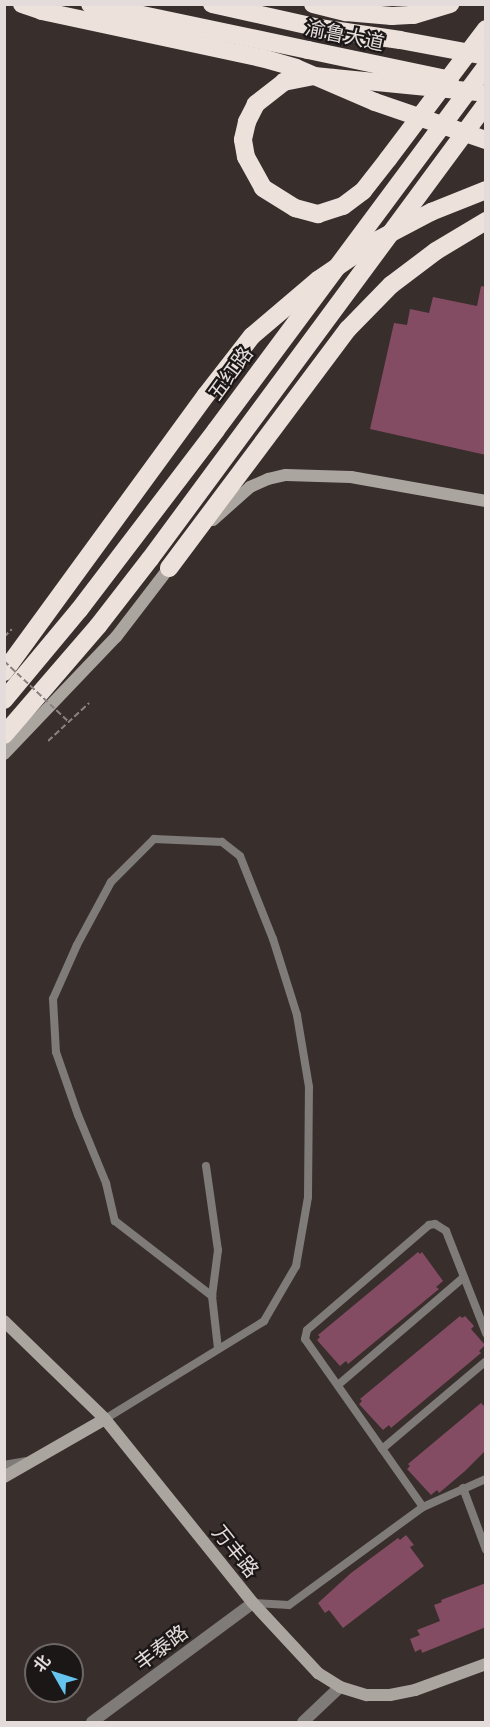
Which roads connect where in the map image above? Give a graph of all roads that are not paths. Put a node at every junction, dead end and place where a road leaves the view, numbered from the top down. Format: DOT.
graph roads {
  1 [pos="22,4"];
  2 [pos="90,4"];
  3 [pos="212,4"];
  4 [pos="259,4"];
  5 [pos="313,4"];
  6 [pos="450,4"];
  7 [pos="288,21"];
  8 [pos="486,29"];
  9 [pos="400,40"];
  10 [pos="486,48"];
  11 [pos="486,56"];
  12 [pos="486,67"];
  13 [pos="486,88"];
  14 [pos="486,93"];
  15 [pos="486,104"];
  16 [pos="486,140"];
  17 [pos="486,190"];
  18 [pos="486,221"];
  19 [pos="486,501"];
  20 [pos="169,568"];
  21 [pos="4,672"];
  22 [pos="4,700"];
  23 [pos="4,735"];
  24 [pos="4,754"];
  25 [pos="206,1166"];
  26 [pos="463,1278"];
  27 [pos="212,1296"];
  28 [pos="4,1322"];
  29 [pos="486,1333"];
  30 [pos="218,1349"];
  31 [pos="486,1361"];
  32 [pos="338,1385"];
  33 [pos="105,1419"];
  34 [pos="382,1449"];
  35 [pos="26,1463"];
  36 [pos="4,1467"];
  37 [pos="4,1477"];
  38 [pos="486,1479"];
  39 [pos="464,1488"];
  40 [pos="423,1507"];
  41 [pos="486,1550"];
  42 [pos="253,1603"];
  43 [pos="486,1664"];
  44 [pos="340,1687"];
  45 [pos="92,1722"];
  46 [pos="303,1722"];
  1 -- 16 [label="highway"];
  2 -- 13 [label="highway, 渝鲁大道, bridge"];
  3 -- 7 [label="highway, 渝鲁大道"];
  4 -- 7 [label="street, 渝鲁大道"];
  5 -- 6 [label="highway, bridge"];
  7 -- 9 [label="highway, 渝鲁大道, bridge"];
  8 -- 14 [label="highway, bridge"];
  9 -- 10 [label="highway, bridge"];
  9 -- 11 [label="highway, 渝鲁大道"];
  12 -- 22 [label="highway, 五红路, bridge"];
  15 -- 23 [label="highway, bridge"];
  17 -- 21 [label="highway, bridge"];
  18 -- 20 [label="highway"];
  19 -- 20 [label="street"];
  20 -- 24 [label="street"];
  25 -- 27 [label="lane"];
  26 -- 29 [label="lane"];
  26 -- 32 [label="lane"];
  26 -- 32 [label="lane"];
  27 -- 30 [label="lane"];
  27 -- 30 [label="lane"];
  28 -- 33 [label="street, 万丰路"];
  30 -- 33 [label="lane"];
  31 -- 34 [label="lane"];
  32 -- 34 [label="lane"];
  33 -- 35 [label="street"];
  33 -- 42 [label="street, 万丰路"];
  34 -- 40 [label="lane"];
  35 -- 36 [label="street"];
  35 -- 37 [label="street"];
  38 -- 39 [label="lane"];
  39 -- 40 [label="lane"];
  39 -- 41 [label="lane"];
  40 -- 42 [label="lane"];
  42 -- 44 [label="street, 万丰路"];
  42 -- 45 [label="street, 丰泰路"];
  43 -- 44 [label="street, 万丰路"];
  44 -- 46 [label="street"];
}
